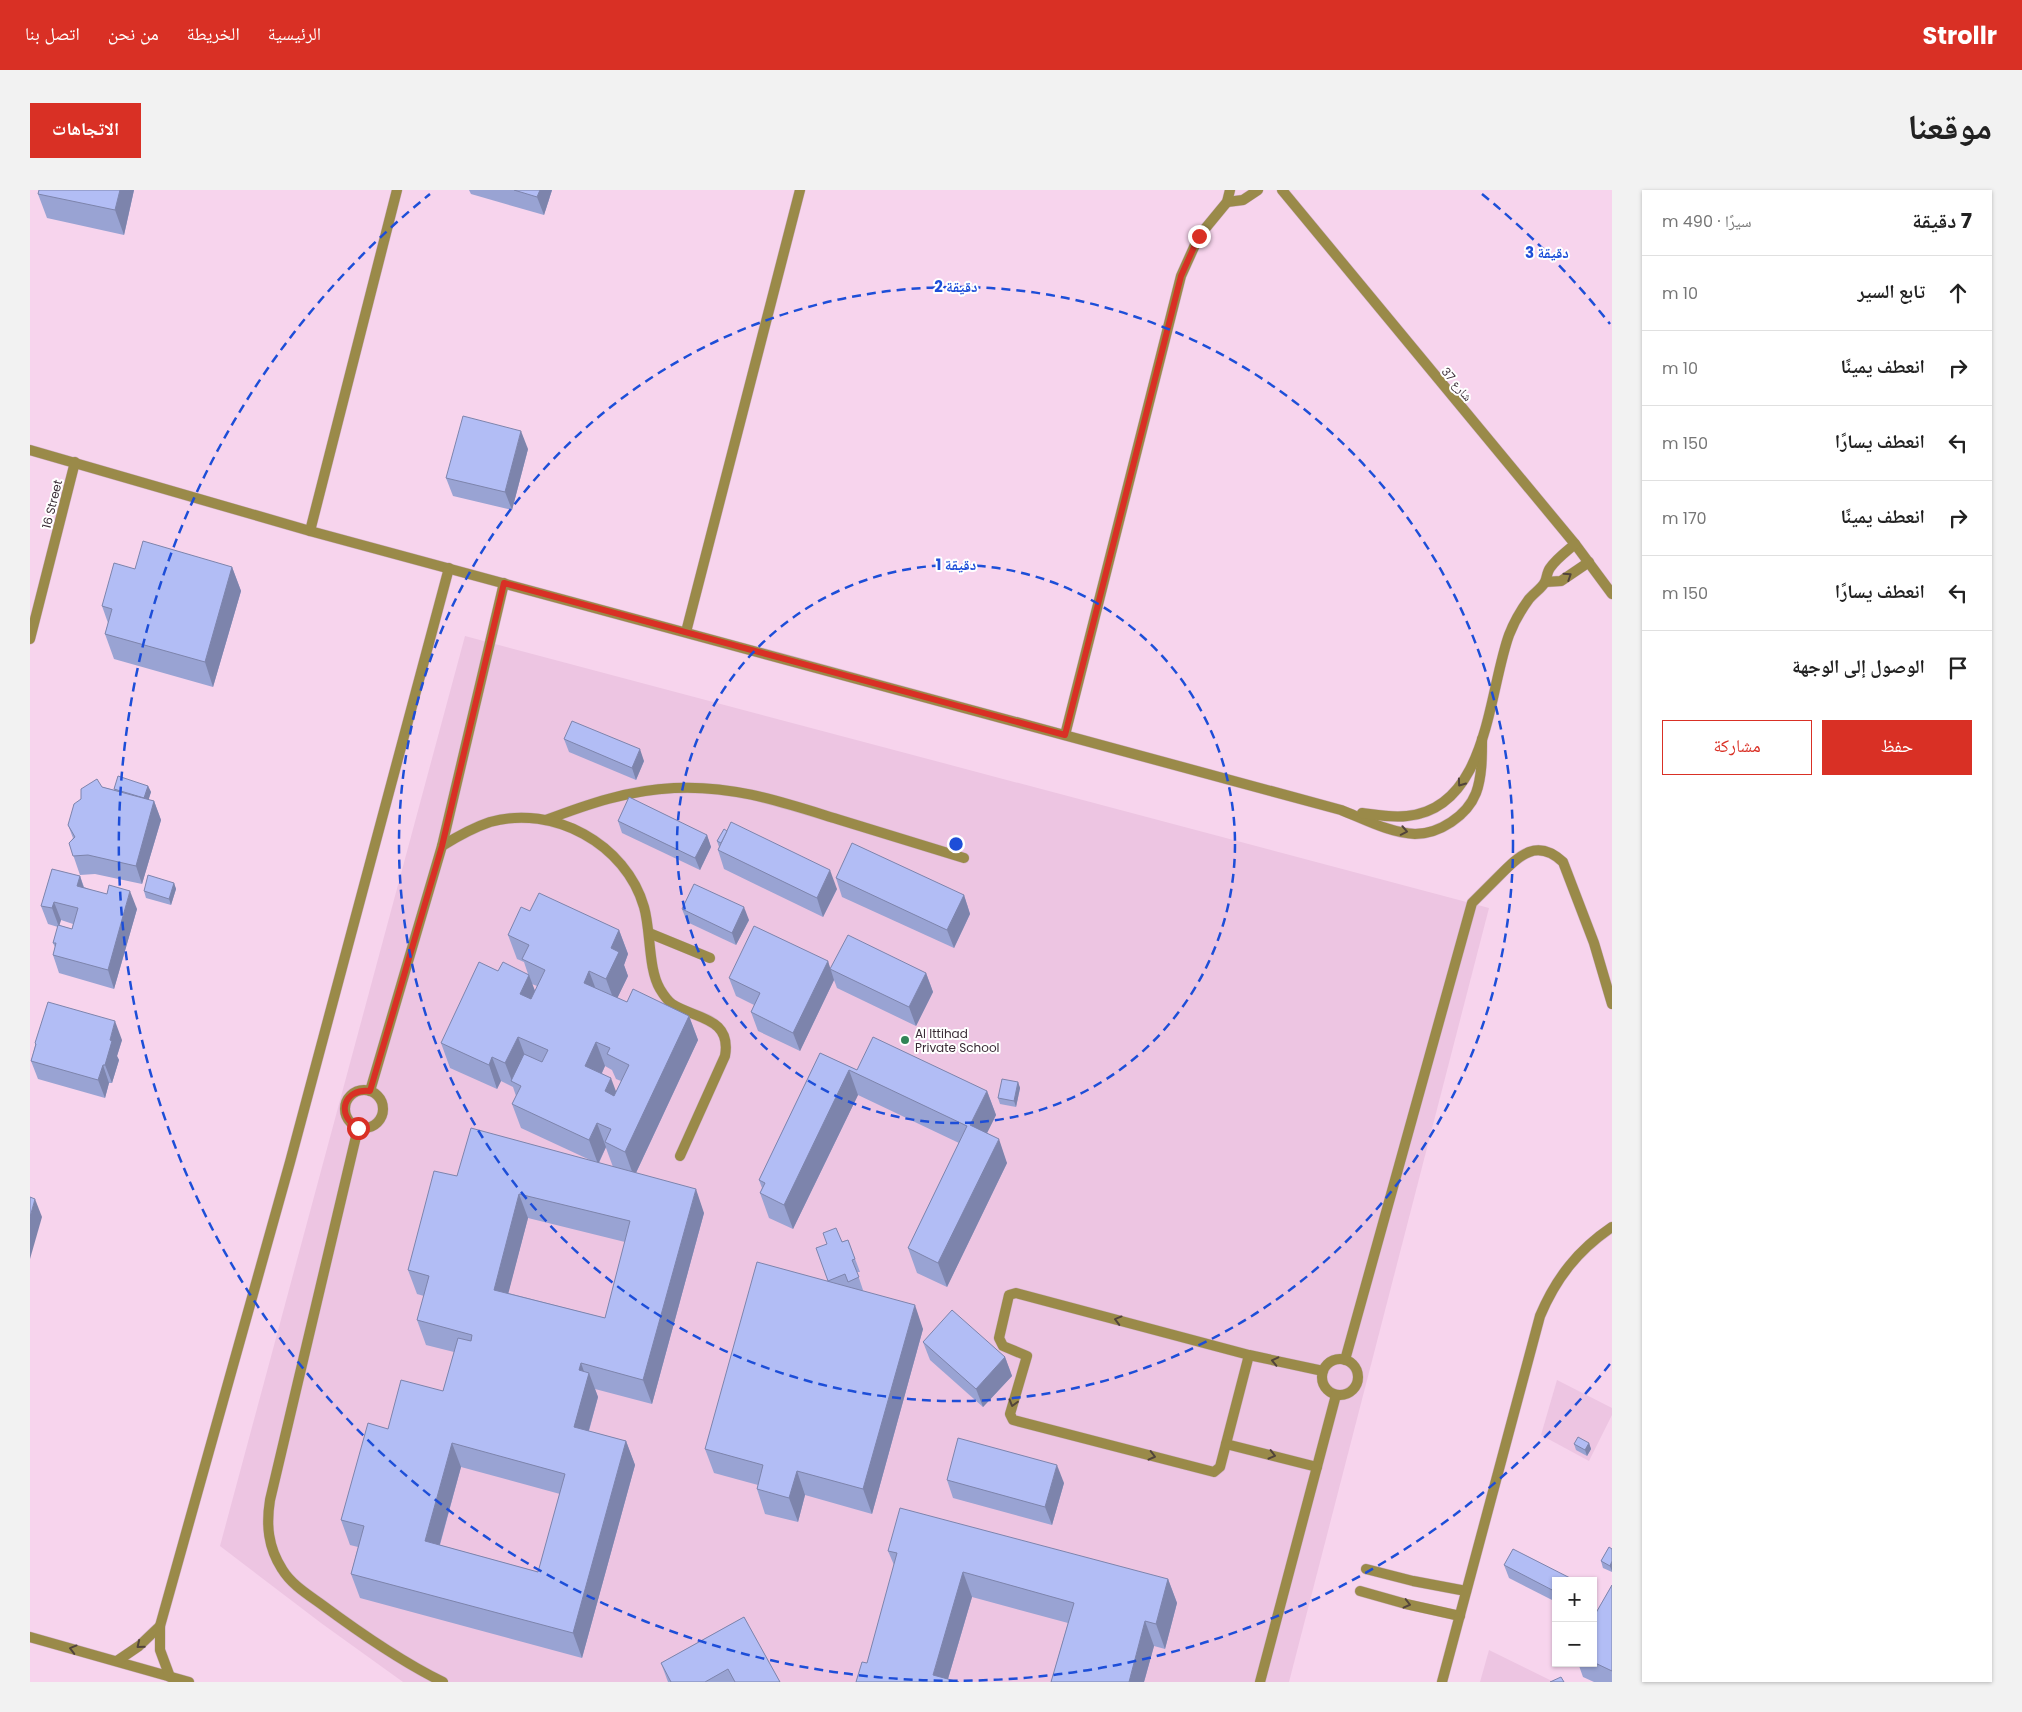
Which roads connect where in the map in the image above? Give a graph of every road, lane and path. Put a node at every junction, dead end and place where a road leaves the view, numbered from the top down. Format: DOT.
graph roads {
  1 [pos="397,190"];
  2 [pos="800,190"];
  3 [pos="1230,190"];
  4 [pos="1258,190"];
  5 [pos="1282,190"];
  6 [pos="1227,202"];
  7 [pos="30,450"];
  8 [pos="75,462"];
  9 [pos="310,531"];
  10 [pos="1575,544"];
  11 [pos="1589,562"];
  12 [pos="449,568"];
  13 [pos="1545,582"];
  14 [pos="504,583"];
  15 [pos="1612,594"];
  16 [pos="686,632"];
  17 [pos="30,639"];
  18 [pos="1065,735"];
  19 [pos="1482,740"];
  20 [pos="1341,810"];
  21 [pos="546,820"];
  22 [pos="442,846"];
  23 [pos="964,858"];
  24 [pos="649,933"];
  25 [pos="710,958"];
  26 [pos="1612,1004"];
  27 [pos="370,1091"];
  28 [pos="358,1128"];
  29 [pos="680,1156"];
  30 [pos="1612,1227"];
  31 [pos="1249,1355"];
  32 [pos="1345,1360"];
  33 [pos="1322,1371"];
  34 [pos="1336,1395"];
  35 [pos="1226,1444"];
  36 [pos="1317,1467"];
  37 [pos="1366,1569"];
  38 [pos="1360,1591"];
  39 [pos="1466,1592"];
  40 [pos="1460,1616"];
  41 [pos="160,1626"];
  42 [pos="30,1637"];
  43 [pos="117,1661"];
  44 [pos="170,1677"];
  45 [pos="189,1682"];
  46 [pos="443,1682"];
  47 [pos="1260,1682"];
  48 [pos="1442,1682"];
  1 -- 9 [label="street"];
  2 -- 16 [label="street"];
  3 -- 6 [label="street"];
  4 -- 6 [label="street"];
  5 -- 10 [label="street, شارع 37"];
  6 -- 18 [label="street"];
  7 -- 8 [label="street"];
  8 -- 9 [label="street"];
  8 -- 17 [label="street, 16 Street"];
  9 -- 12 [label="street"];
  10 -- 11 [label="street, شارع 37"];
  10 -- 13 [label="street"];
  13 -- 11 [label="street, one-way"];
  11 -- 15 [label="street, شارع 37"];
  12 -- 14 [label="street"];
  12 -- 41 [label="street"];
  13 -- 19 [label="street"];
  14 -- 16 [label="street"];
  14 -- 22 [label="street"];
  16 -- 18 [label="street"];
  18 -- 20 [label="street"];
  19 -- 20 [label="street, one-way"];
  20 -- 19 [label="street, one-way"];
  21 -- 22 [label="street"];
  21 -- 23 [label="street"];
  21 -- 24 [label="street"];
  22 -- 27 [label="street"];
  24 -- 25 [label="street"];
  24 -- 29 [label="street"];
  26 -- 32 [label="street"];
  27 -- 28 [label="street"];
  27 -- 28 [label="street"];
  28 -- 46 [label="street"];
  30 -- 39 [label="street"];
  33 -- 31 [label="street, one-way"];
  31 -- 35 [label="street"];
  31 -- 35 [label="street, one-way"];
  32 -- 33 [label="street"];
  32 -- 34 [label="street"];
  33 -- 34 [label="street"];
  34 -- 36 [label="street"];
  35 -- 36 [label="street, one-way"];
  36 -- 47 [label="street"];
  37 -- 39 [label="street"];
  38 -- 40 [label="street, one-way"];
  39 -- 40 [label="street"];
  40 -- 48 [label="street"];
  41 -- 43 [label="street, one-way"];
  41 -- 44 [label="street"];
  43 -- 42 [label="street, one-way"];
  43 -- 44 [label="street"];
  44 -- 45 [label="street"];
}
